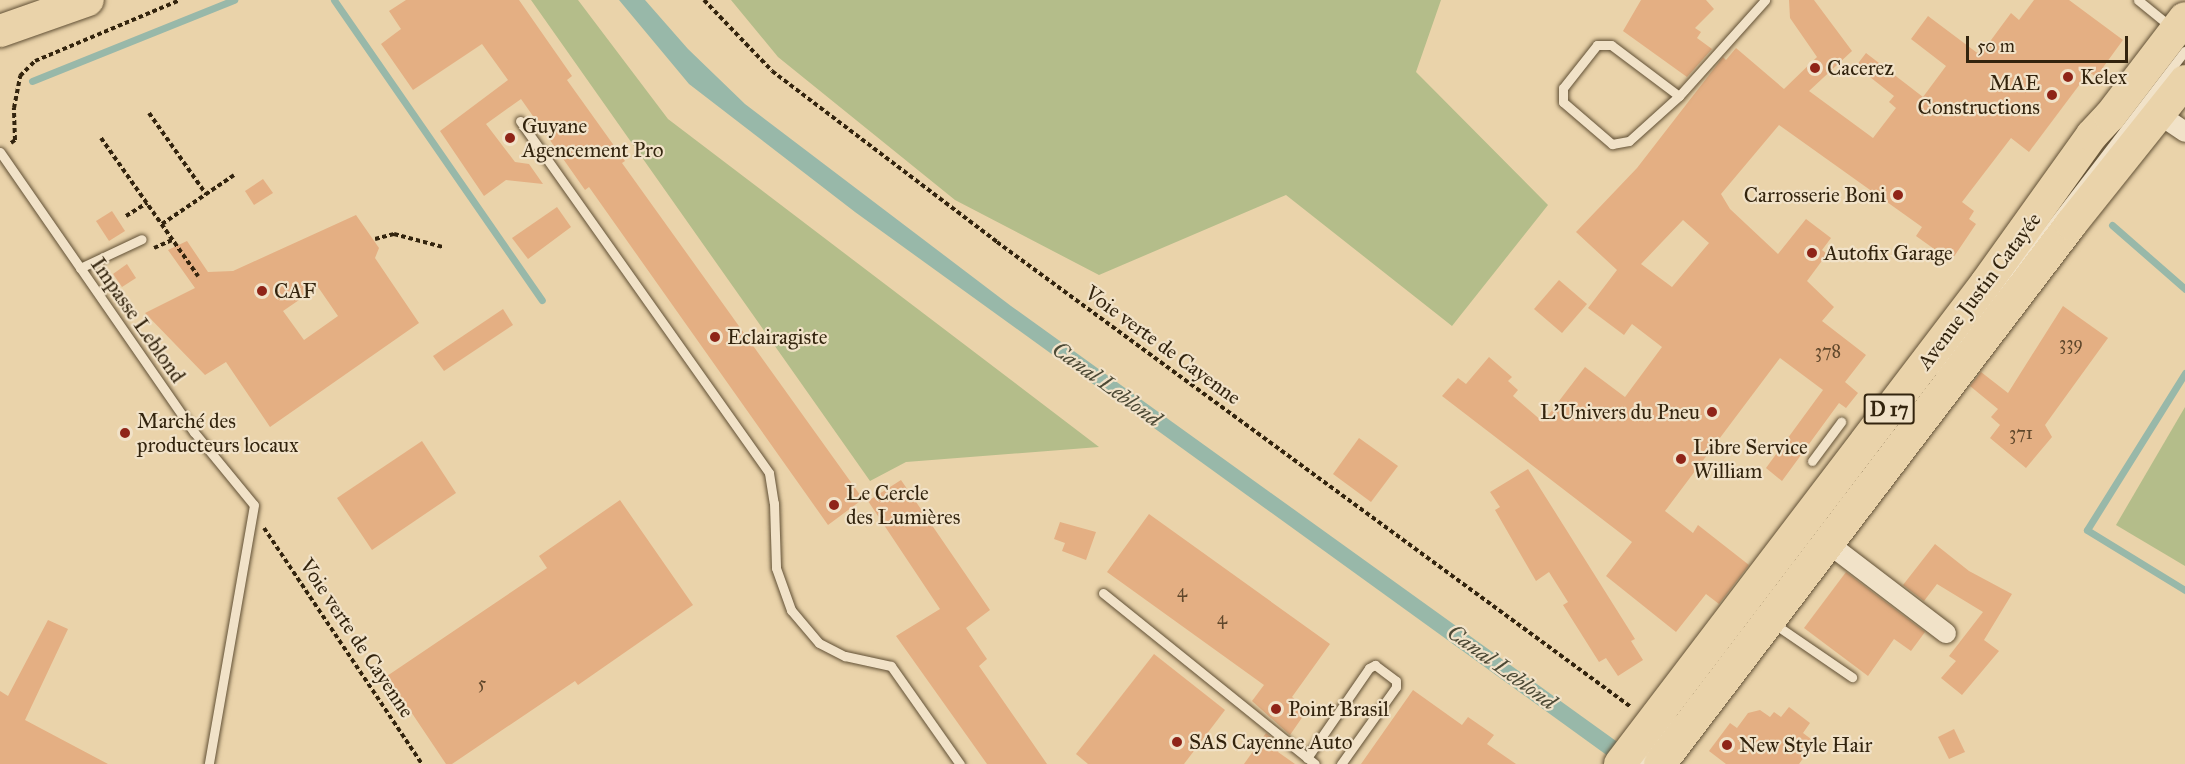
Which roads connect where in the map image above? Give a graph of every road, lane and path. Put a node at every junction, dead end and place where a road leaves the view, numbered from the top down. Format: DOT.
graph roads {
  1 [pos="88,0"];
  2 [pos="180,0"];
  3 [pos="704,0"];
  4 [pos="1765,0"];
  5 [pos="2138,0"];
  6 [pos="0,31"];
  7 [pos="2182,33"];
  8 [pos="2185,81"];
  9 [pos="1679,96"];
  10 [pos="150,113"];
  11 [pos="2160,115"];
  12 [pos="520,121"];
  13 [pos="2185,132"];
  14 [pos="101,138"];
  15 [pos="15,140"];
  16 [pos="0,152"];
  17 [pos="234,175"];
  18 [pos="206,194"];
  19 [pos="147,203"];
  20 [pos="126,216"];
  21 [pos="162,224"];
  22 [pos="142,239"];
  23 [pos="375,239"];
  24 [pos="443,247"];
  25 [pos="80,268"];
  26 [pos="198,276"];
  27 [pos="1934,378"];
  28 [pos="1841,422"];
  29 [pos="1812,461"];
  30 [pos="266,529"];
  31 [pos="1829,544"];
  32 [pos="1103,593"];
  33 [pos="1768,620"];
  34 [pos="1946,633"];
  35 [pos="1852,677"];
  36 [pos="1681,709"];
  37 [pos="1655,737"];
  38 [pos="1311,761"];
  39 [pos="209,764"];
  40 [pos="422,764"];
  41 [pos="960,764"];
  42 [pos="1341,764"];
  43 [pos="1620,764"];
  44 [pos="1641,764"];
  1 -- 6 [label="main road"];
  2 -- 15 [label="path"];
  3 -- 37 [label="path, Voie verte de Cayenne"];
  4 -- 9 [label="lane"];
  5 -- 7 [label="lane"];
  7 -- 27 [label="lane"];
  7 -- 37 [label="main road, Avenue Justin Catayée / D 17"];
  8 -- 11 [label="main road, Avenue Justin Catayée / D 17"];
  9 -- 9 [label="lane"];
  10 -- 18 [label="path"];
  11 -- 13 [label="street"];
  11 -- 31 [label="main road, Avenue Justin Catayée / D 17"];
  12 -- 41 [label="lane"];
  14 -- 19 [label="path"];
  16 -- 25 [label="lane, Impasse Leblond"];
  17 -- 18 [label="path"];
  18 -- 21 [label="path"];
  19 -- 20 [label="path"];
  19 -- 21 [label="path"];
  21 -- 26 [label="path"];
  22 -- 25 [label="lane"];
  23 -- 24 [label="path"];
  25 -- 39 [label="lane, Impasse Leblond"];
  28 -- 29 [label="lane"];
  30 -- 40 [label="path, Voie verte de Cayenne"];
  31 -- 33 [label="main road, Avenue Justin Catayée / D 17"];
  31 -- 34 [label="street"];
  32 -- 38 [label="lane"];
  33 -- 35 [label="lane"];
  33 -- 37 [label="main road, Avenue Justin Catayée / D 17"];
  36 -- 37 [label="lane"];
  37 -- 43 [label="main road, Avenue Justin Catayée / D 17"];
  37 -- 44 [label="lane"];
  38 -- 42 [label="lane"];
}
